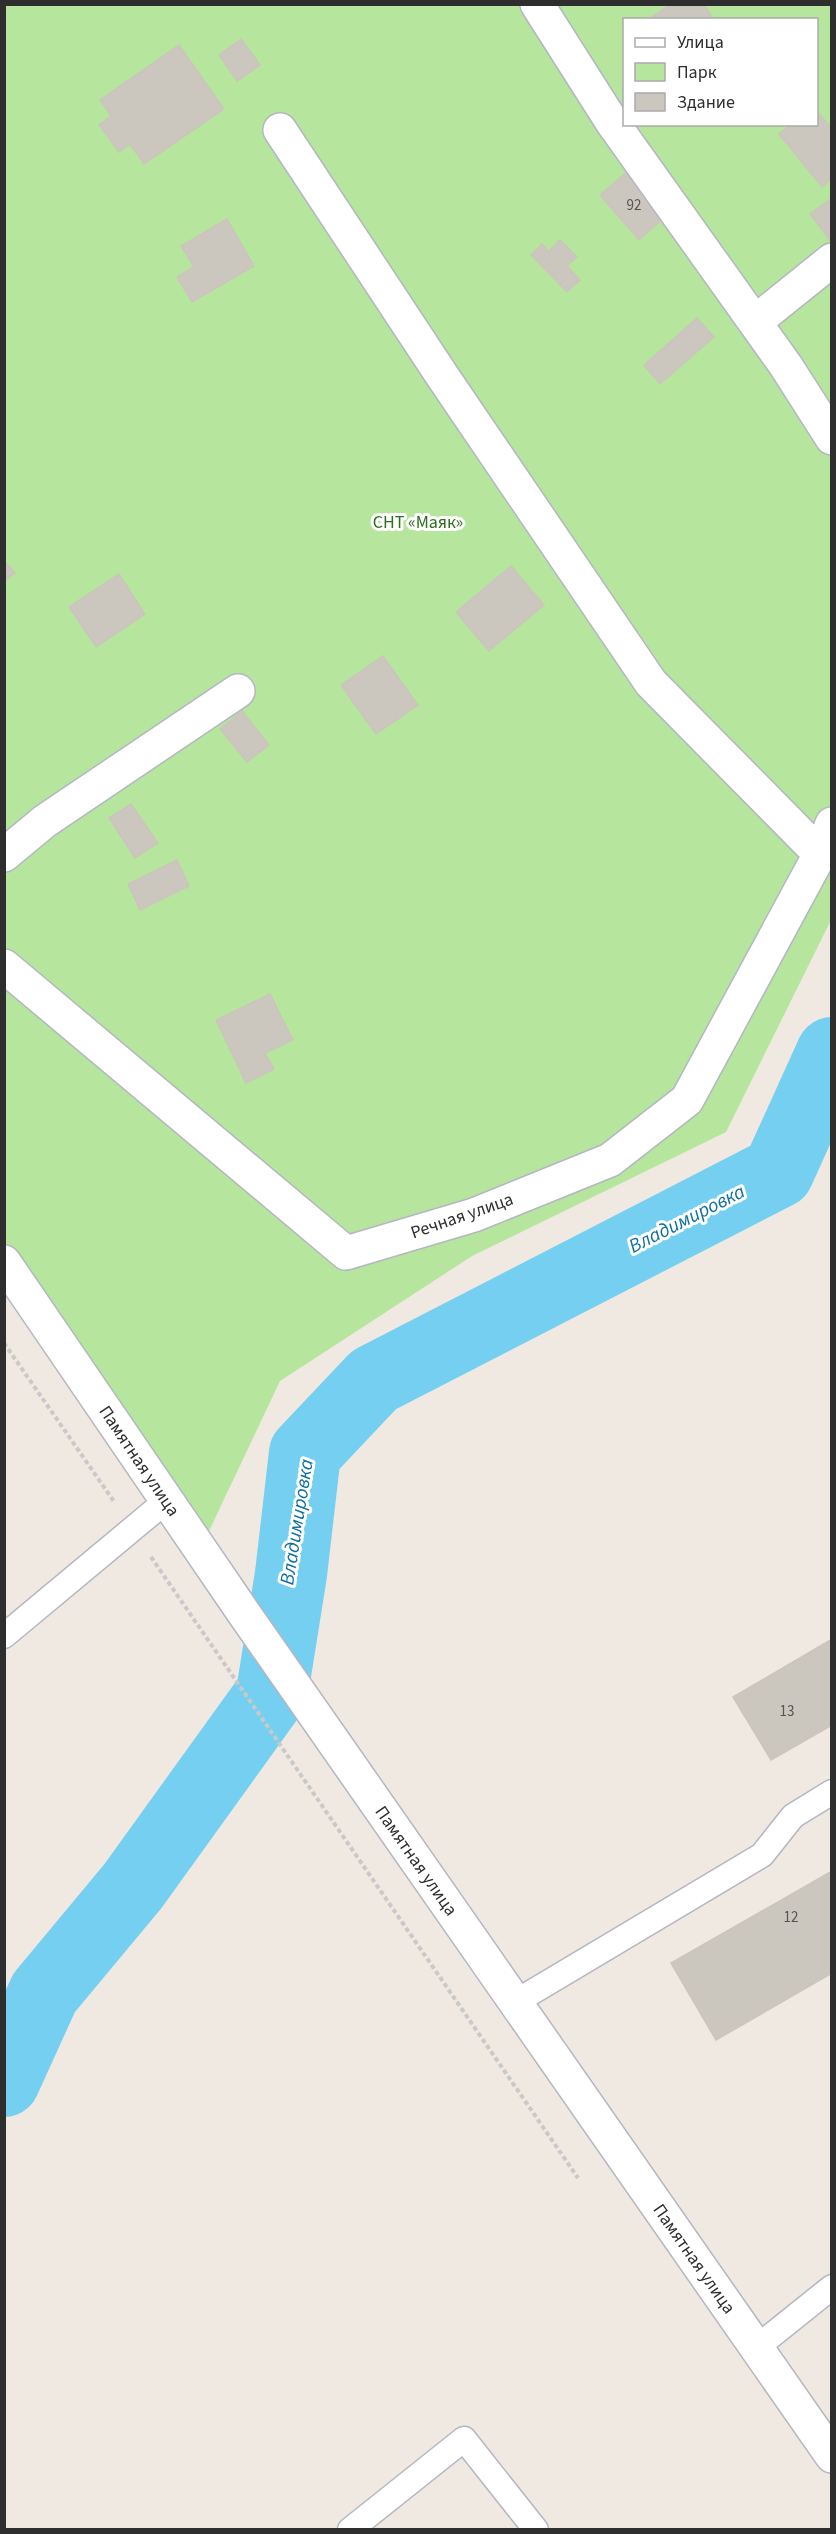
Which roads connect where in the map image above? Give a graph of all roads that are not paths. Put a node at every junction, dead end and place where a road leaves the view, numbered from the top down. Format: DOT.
graph roads {
  1 [pos="537,4"];
  2 [pos="280,130"];
  3 [pos="831,260"];
  4 [pos="755,322"];
  5 [pos="831,438"];
  6 [pos="238,691"];
  7 [pos="826,839"];
  8 [pos="4,855"];
  9 [pos="4,966"];
  10 [pos="4,1262"];
  11 [pos="166,1501"];
  12 [pos="4,1636"];
  13 [pos="831,1792"];
  14 [pos="514,2003"];
  15 [pos="831,2287"];
  16 [pos="756,2348"];
  17 [pos="831,2456"];
  18 [pos="350,2529"];
  19 [pos="536,2529"];
  1 -- 4 [label="street"];
  2 -- 7 [label="street"];
  3 -- 4 [label="street"];
  4 -- 5 [label="street"];
  6 -- 8 [label="street"];
  7 -- 9 [label="street, Речная улица"];
  10 -- 11 [label="street, Памятная улица"];
  11 -- 12 [label="lane"];
  11 -- 14 [label="street, Памятная улица"];
  13 -- 14 [label="lane"];
  14 -- 16 [label="street, Памятная улица"];
  15 -- 16 [label="lane"];
  16 -- 17 [label="street, Памятная улица"];
  18 -- 19 [label="lane"];
}
